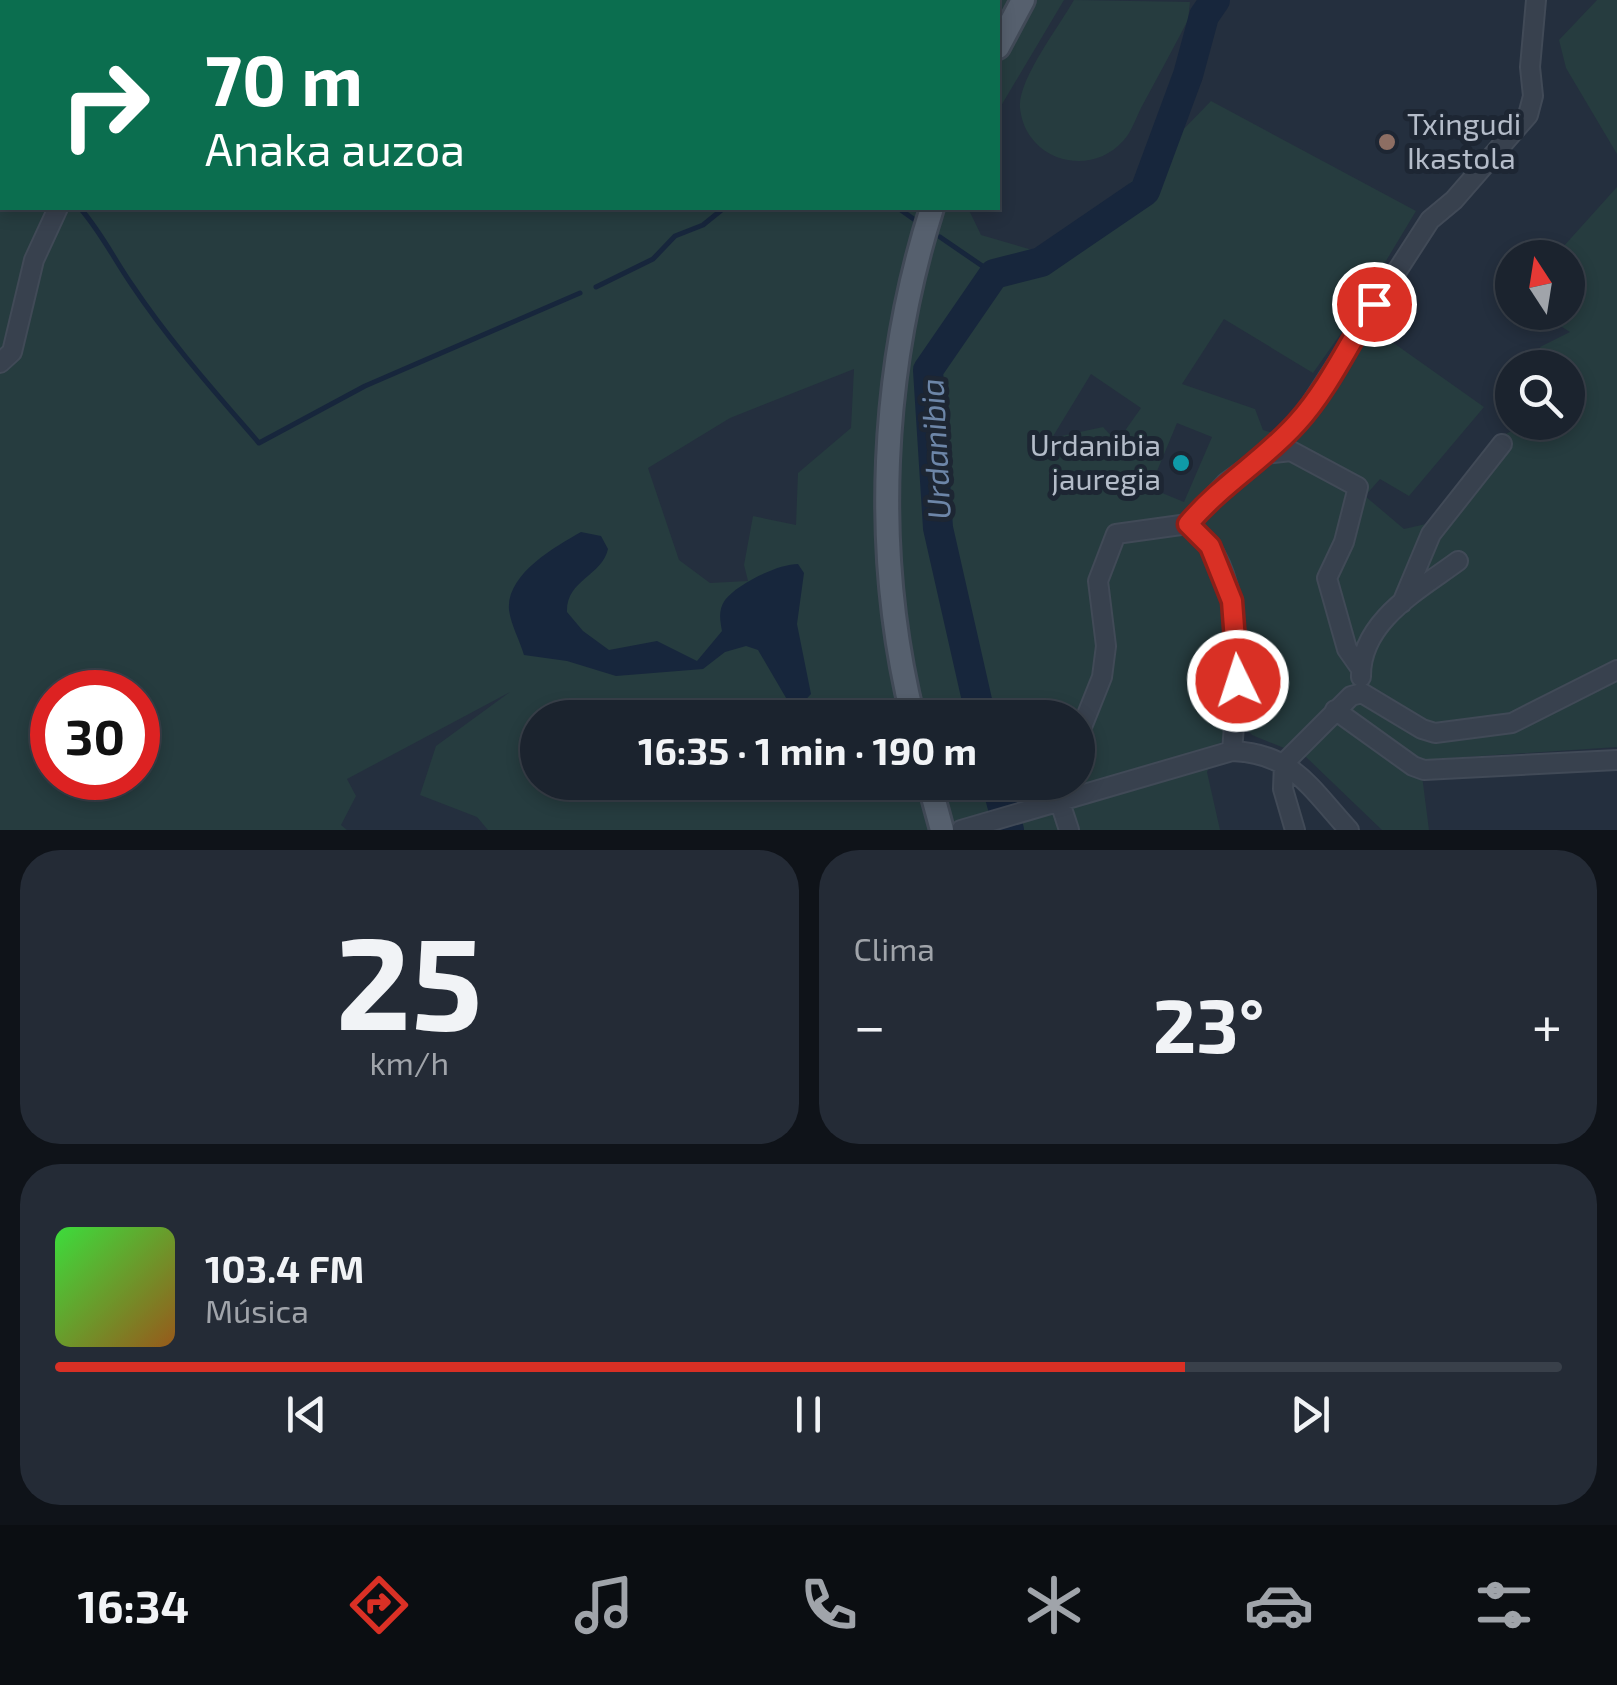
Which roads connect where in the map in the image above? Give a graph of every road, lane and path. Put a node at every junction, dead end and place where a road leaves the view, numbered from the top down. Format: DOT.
graph roads {
  1 [pos="1023,0"];
  2 [pos="1536,0"];
  3 [pos="1000,42"];
  4 [pos="57,210"];
  5 [pos="932,210"];
  6 [pos="0,363"];
  7 [pos="1502,444"];
  8 [pos="1266,454"];
  9 [pos="1188,524"];
  10 [pos="1458,562"];
  11 [pos="1402,602"];
  12 [pos="1361,669"];
  13 [pos="1617,670"];
  14 [pos="1362,693"];
  15 [pos="910,700"];
  16 [pos="1093,700"];
  17 [pos="1335,710"];
  18 [pos="1232,750"];
  19 [pos="1617,760"];
  20 [pos="1284,764"];
  21 [pos="1095,783"];
  22 [pos="934,800"];
  23 [pos="1038,800"];
  24 [pos="1060,800"];
  25 [pos="942,830"];
  26 [pos="961,830"];
  27 [pos="1069,830"];
  28 [pos="1295,830"];
  29 [pos="1349,830"];
  1 -- 3 [label="main road"];
  2 -- 8 [label="street"];
  4 -- 6 [label="street"];
  5 -- 15 [label="main road"];
  7 -- 11 [label="street"];
  8 -- 9 [label="street"];
  8 -- 12 [label="street"];
  9 -- 16 [label="street"];
  9 -- 18 [label="street"];
  10 -- 11 [label="street"];
  11 -- 12 [label="street"];
  12 -- 14 [label="street"];
  13 -- 14 [label="street"];
  14 -- 17 [label="street"];
  17 -- 19 [label="street"];
  17 -- 20 [label="street"];
  18 -- 20 [label="street"];
  18 -- 21 [label="street"];
  20 -- 28 [label="street"];
  20 -- 29 [label="street"];
  22 -- 25 [label="main road"];
  23 -- 26 [label="street"];
  24 -- 27 [label="street"];
}
